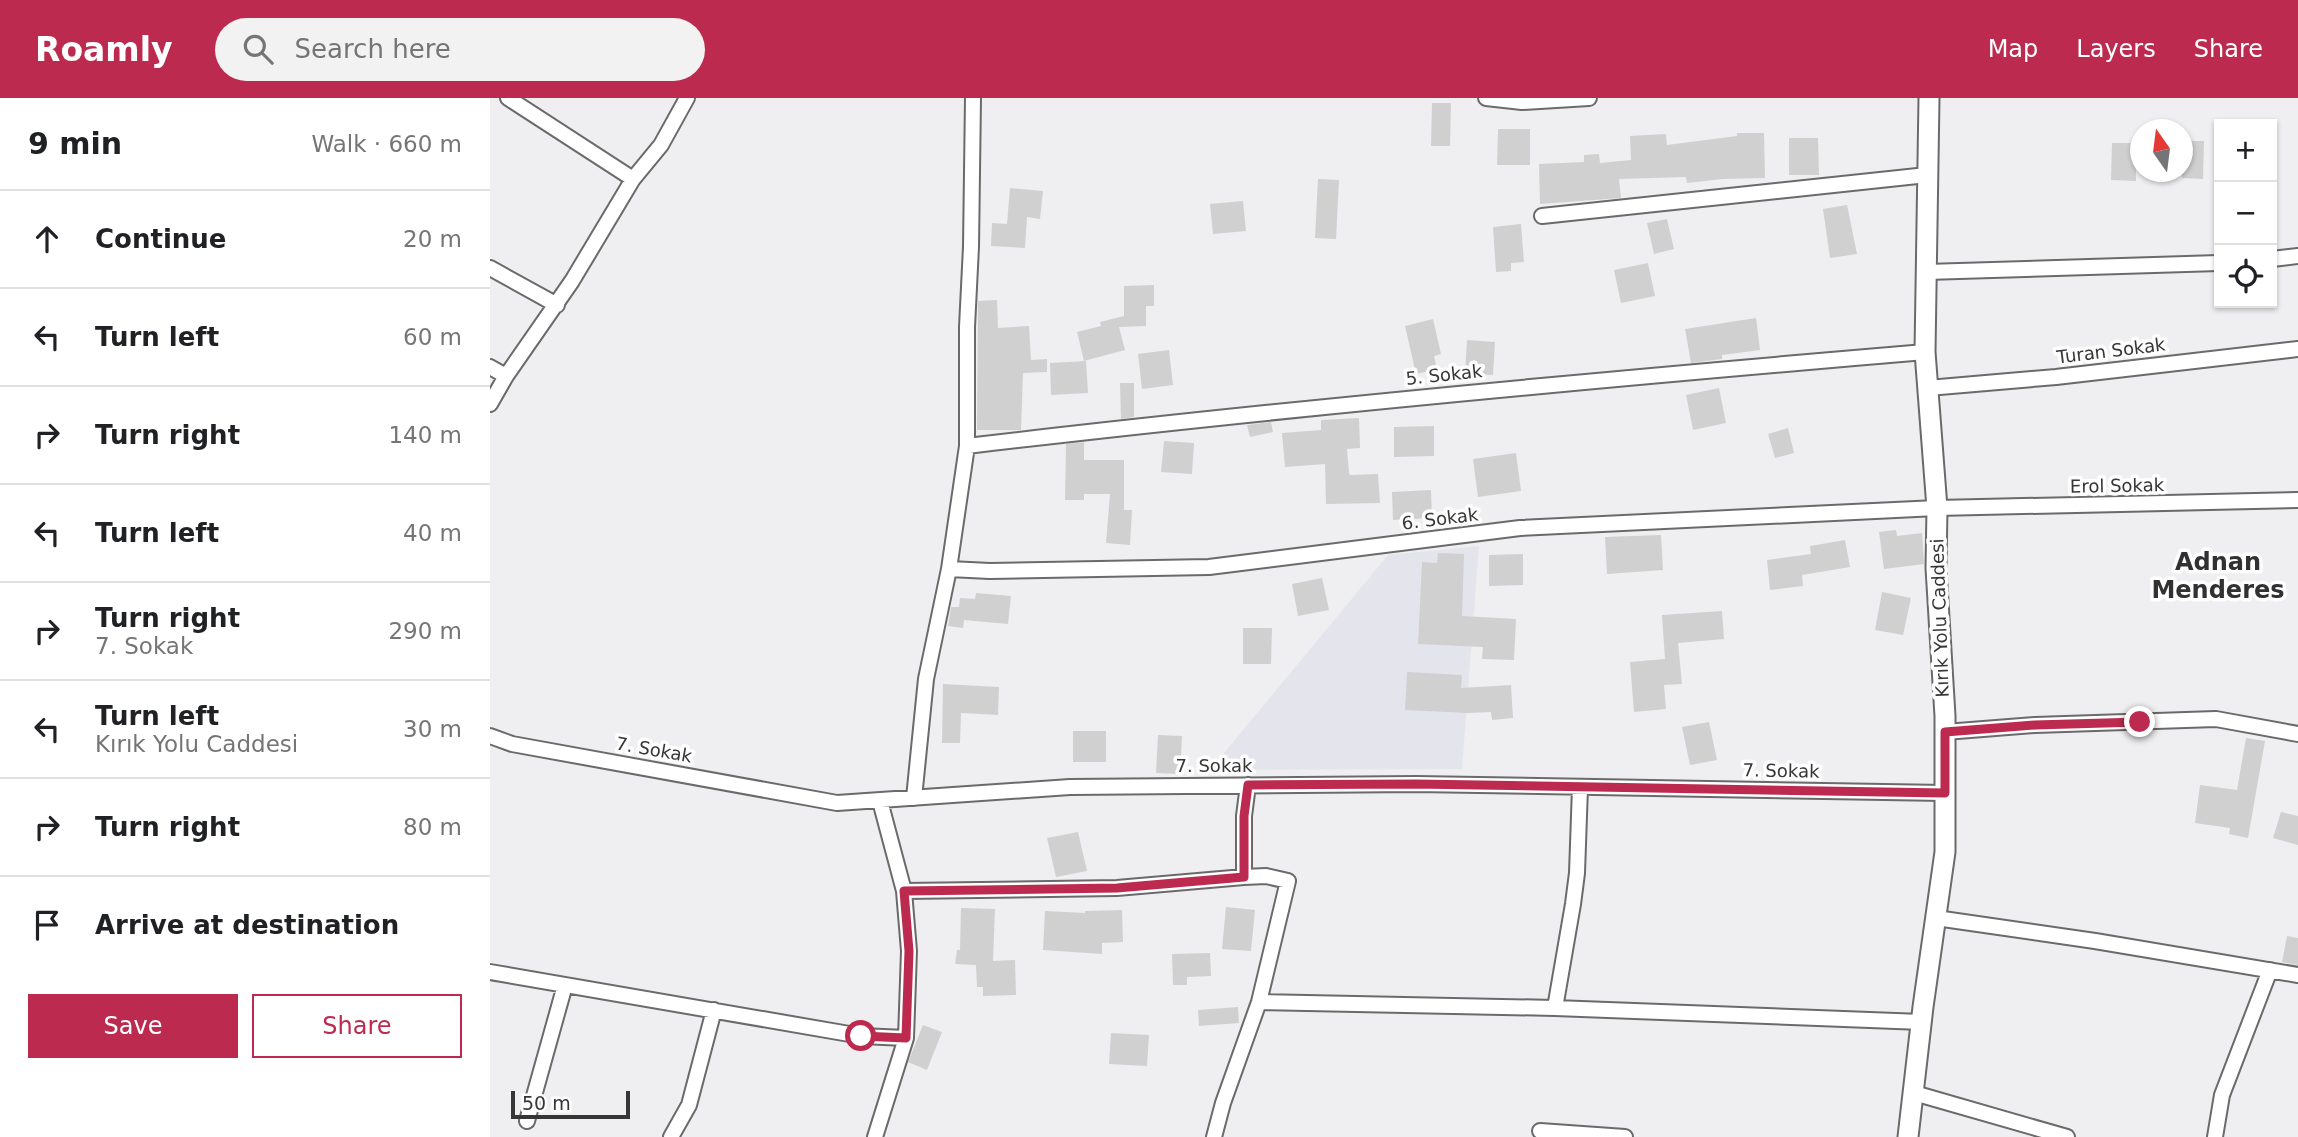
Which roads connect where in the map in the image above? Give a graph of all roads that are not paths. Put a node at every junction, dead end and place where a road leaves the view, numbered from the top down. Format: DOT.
graph roads {
  1 [pos="508,98"];
  2 [pos="687,98"];
  3 [pos="973,98"];
  4 [pos="1486,98"];
  5 [pos="1589,98"];
  6 [pos="1929,98"];
  7 [pos="1927,174"];
  8 [pos="633,179"];
  9 [pos="1542,216"];
  10 [pos="2298,256"];
  11 [pos="2277,258"];
  12 [pos="2214,262"];
  13 [pos="490,268"];
  14 [pos="1926,272"];
  15 [pos="557,305"];
  16 [pos="2298,349"];
  17 [pos="1925,352"];
  18 [pos="490,367"];
  19 [pos="506,376"];
  20 [pos="1928,388"];
  21 [pos="490,404"];
  22 [pos="967,446"];
  23 [pos="2298,500"];
  24 [pos="1937,508"];
  25 [pos="949,569"];
  26 [pos="1945,732"];
  27 [pos="2298,734"];
  28 [pos="490,736"];
  29 [pos="1248,785"];
  30 [pos="1580,787"];
  31 [pos="1945,793"];
  32 [pos="914,799"];
  33 [pos="880,801"];
  34 [pos="1244,877"];
  35 [pos="904,891"];
  36 [pos="1936,918"];
  37 [pos="2270,970"];
  38 [pos="490,972"];
  39 [pos="2298,975"];
  40 [pos="565,985"];
  41 [pos="1259,1002"];
  42 [pos="1555,1008"];
  43 [pos="714,1010"];
  44 [pos="1922,1022"];
  45 [pos="906,1038"];
  46 [pos="1914,1093"];
  47 [pos="527,1121"];
  48 [pos="1540,1131"];
  49 [pos="671,1137"];
  50 [pos="875,1137"];
  51 [pos="1214,1137"];
  52 [pos="1625,1137"];
  53 [pos="1908,1137"];
  54 [pos="2067,1137"];
  55 [pos="2215,1137"];
  1 -- 8 [label="street"];
  2 -- 8 [label="street"];
  3 -- 22 [label="street"];
  4 -- 5 [label="street"];
  6 -- 7 [label="street, Kırık Yolu Caddesi"];
  7 -- 9 [label="street"];
  7 -- 14 [label="street, Kırık Yolu Caddesi"];
  8 -- 15 [label="street"];
  10 -- 11 [label="street"];
  12 -- 14 [label="street"];
  13 -- 15 [label="street"];
  14 -- 17 [label="street, Kırık Yolu Caddesi"];
  15 -- 19 [label="street"];
  16 -- 20 [label="street, Turan Sokak"];
  17 -- 20 [label="street, Kırık Yolu Caddesi"];
  17 -- 22 [label="street, 5. Sokak"];
  18 -- 19 [label="street"];
  19 -- 21 [label="street"];
  20 -- 24 [label="street, Kırık Yolu Caddesi"];
  22 -- 25 [label="street"];
  23 -- 24 [label="street, Erol Sokak"];
  24 -- 25 [label="street, 6. Sokak"];
  24 -- 26 [label="street, Kırık Yolu Caddesi"];
  25 -- 32 [label="street"];
  26 -- 27 [label="street"];
  26 -- 31 [label="street, Kırık Yolu Caddesi"];
  28 -- 33 [label="street, 7. Sokak"];
  29 -- 30 [label="street, 7. Sokak"];
  29 -- 32 [label="street, 7. Sokak"];
  29 -- 34 [label="street"];
  30 -- 31 [label="street, 7. Sokak"];
  30 -- 42 [label="street"];
  31 -- 36 [label="street, Kırık Yolu Caddesi"];
  32 -- 33 [label="street, 7. Sokak"];
  33 -- 35 [label="street"];
  34 -- 35 [label="street"];
  34 -- 41 [label="street"];
  35 -- 45 [label="street"];
  36 -- 37 [label="street"];
  36 -- 44 [label="street, Kırık Yolu Caddesi"];
  37 -- 39 [label="street"];
  37 -- 55 [label="street"];
  38 -- 40 [label="street"];
  40 -- 43 [label="street"];
  40 -- 47 [label="street"];
  41 -- 42 [label="street"];
  41 -- 51 [label="street"];
  42 -- 44 [label="street"];
  43 -- 45 [label="street"];
  43 -- 49 [label="street"];
  44 -- 46 [label="street, Kırık Yolu Caddesi"];
  45 -- 50 [label="street"];
  46 -- 53 [label="street, Kırık Yolu Caddesi"];
  46 -- 54 [label="street"];
  48 -- 52 [label="street"];
}
